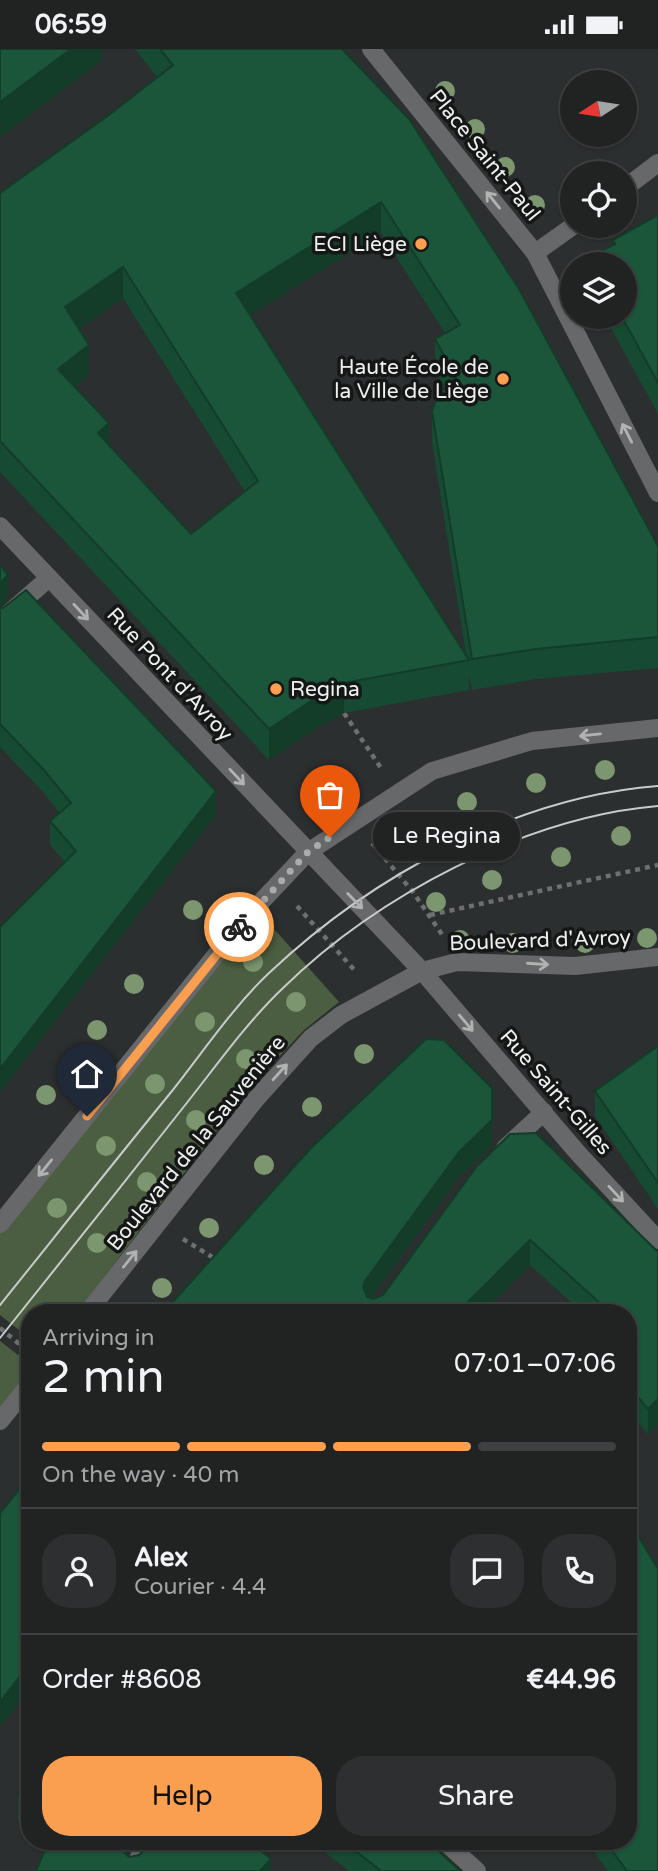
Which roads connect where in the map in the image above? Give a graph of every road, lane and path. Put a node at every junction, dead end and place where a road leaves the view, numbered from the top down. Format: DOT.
graph roads {
  1 [pos="371,49"];
  2 [pos="658,163"];
  3 [pos="637,179"];
  4 [pos="560,235"];
  5 [pos="536,253"];
  6 [pos="658,493"];
  7 [pos="0,526"];
  8 [pos="49,578"];
  9 [pos="0,621"];
  10 [pos="344,713"];
  11 [pos="658,728"];
  12 [pos="398,791"];
  13 [pos="353,822"];
  14 [pos="308,852"];
  15 [pos="658,865"];
  16 [pos="278,884"];
  17 [pos="430,915"];
  18 [pos="658,957"];
  19 [pos="457,962"];
  20 [pos="422,971"];
  21 [pos="377,994"];
  22 [pos="544,1112"];
  23 [pos="496,1157"];
  24 [pos="159,1223"];
  25 [pos="0,1224"];
  26 [pos="658,1240"];
  27 [pos="227,1266"];
  28 [pos="94,1304"];
  29 [pos="0,1328"];
  30 [pos="21,1339"];
  31 [pos="21,1395"];
  32 [pos="0,1421"];
  33 [pos="142,1850"];
  34 [pos="454,1850"];
  35 [pos="133,1871"];
  36 [pos="477,1871"];
  5 -- 1 [label="street, Place Saint-Paul, one-way"];
  2 -- 3 [label="street"];
  4 -- 5 [label="street, Place Saint-Paul"];
  6 -- 5 [label="street, one-way"];
  7 -- 8 [label="street, Rue Pont d'Avroy"];
  8 -- 9 [label="street"];
  8 -- 14 [label="street, Rue Pont d'Avroy, one-way"];
  10 -- 12 [label="path"];
  11 -- 12 [label="street, one-way"];
  12 -- 13 [label="street"];
  13 -- 14 [label="street"];
  13 -- 17 [label="path"];
  14 -- 16 [label="street"];
  14 -- 20 [label="street, one-way"];
  15 -- 17 [label="path"];
  16 -- 21 [label="path"];
  16 -- 25 [label="street, one-way"];
  17 -- 19 [label="path"];
  19 -- 18 [label="street, Boulevard d'Avroy, one-way"];
  19 -- 20 [label="street, Boulevard d'Avroy"];
  20 -- 21 [label="street, Boulevard de la Sauvenière"];
  20 -- 22 [label="street, Rue Saint-Gilles, one-way"];
  24 -- 21 [label="street, Boulevard de la Sauvenière, one-way"];
  22 -- 23 [label="street"];
  22 -- 26 [label="street, Rue Saint-Gilles, one-way"];
  24 -- 27 [label="path"];
  28 -- 24 [label="street, Boulevard de la Sauvenière, one-way"];
  29 -- 30 [label="path"];
  31 -- 32 [label="street"];
  33 -- 35 [label="street"];
  34 -- 36 [label="street"];
}
